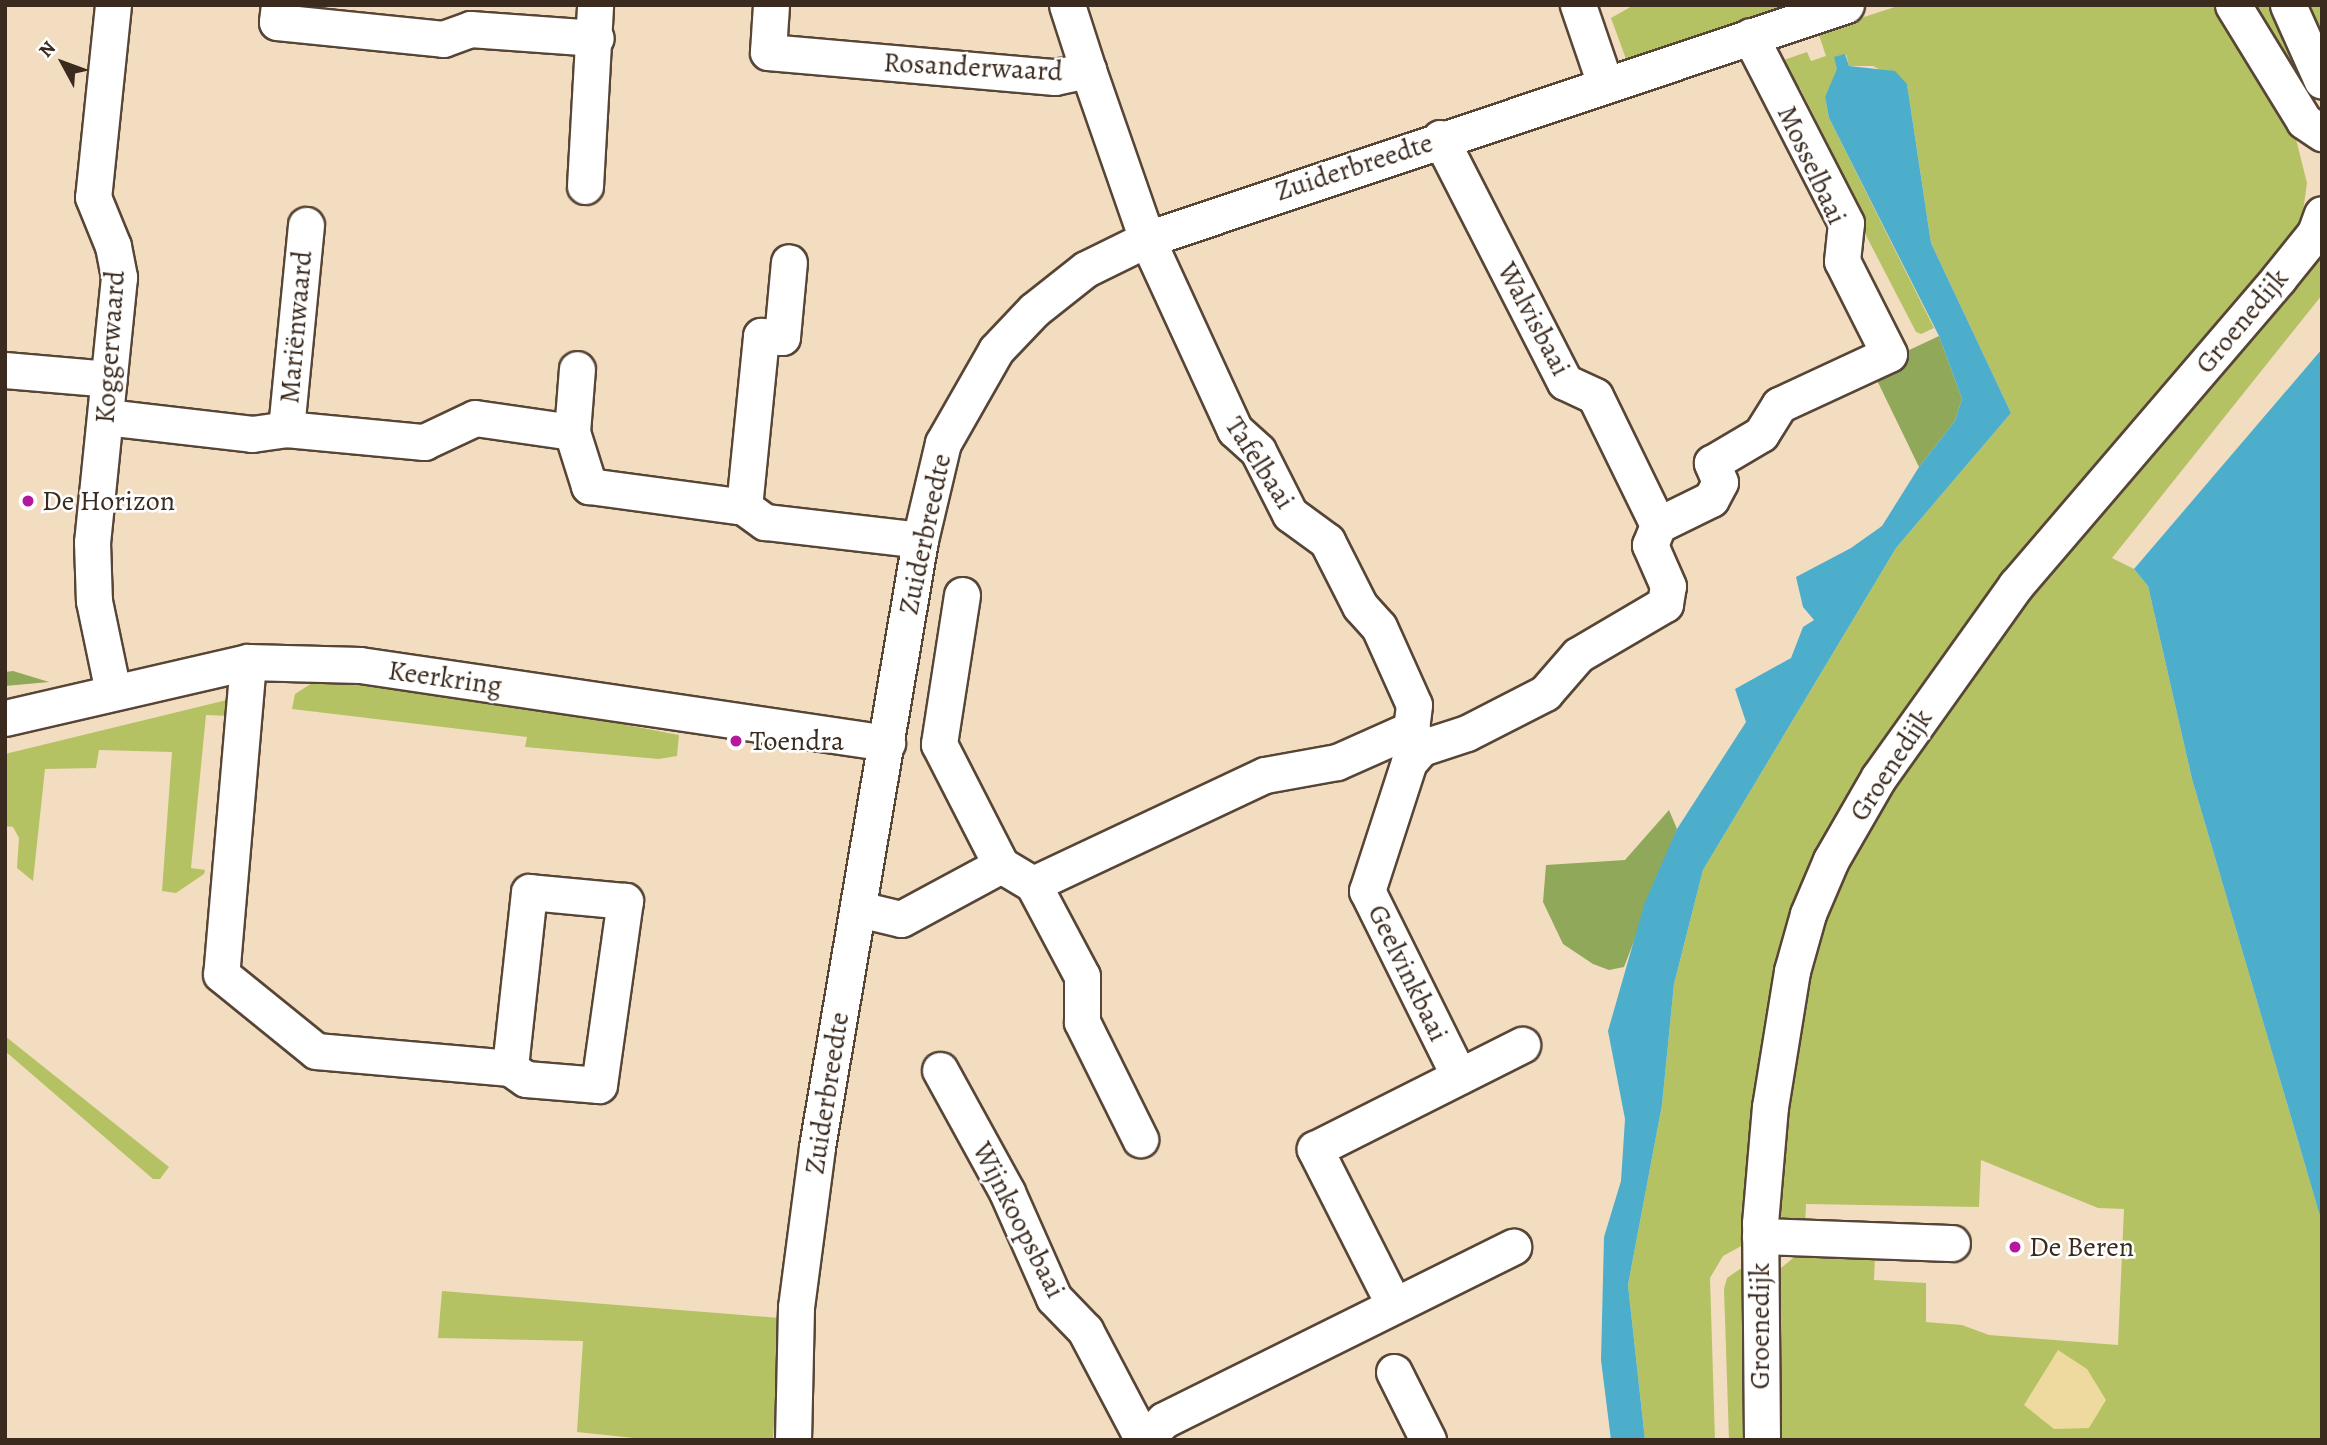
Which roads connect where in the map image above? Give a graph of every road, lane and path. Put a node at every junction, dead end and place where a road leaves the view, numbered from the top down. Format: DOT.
graph roads {
  1 [pos="113,5"];
  2 [pos="279,5"];
  3 [pos="771,5"];
  4 [pos="1067,5"];
  5 [pos="1578,5"];
  6 [pos="1846,5"];
  7 [pos="2233,5"];
  8 [pos="2288,5"];
  9 [pos="596,21"];
  10 [pos="1750,36"];
  11 [pos="1088,70"];
  12 [pos="2322,81"];
  13 [pos="1605,84"];
  14 [pos="2322,133"];
  15 [pos="1440,138"];
  16 [pos="585,186"];
  17 [pos="2322,214"];
  18 [pos="306,225"];
  19 [pos="1147,239"];
  20 [pos="789,262"];
  21 [pos="577,369"];
  22 [pos="5,370"];
  23 [pos="109,379"];
  24 [pos="106,417"];
  25 [pos="286,429"];
  26 [pos="572,432"];
  27 [pos="744,507"];
  28 [pos="1658,525"];
  29 [pos="920,540"];
  30 [pos="962,595"];
  31 [pos="248,662"];
  32 [pos="113,692"];
  33 [pos="5,718"];
  34 [pos="1416,738"];
  35 [pos="887,743"];
  36 [pos="1001,865"];
  37 [pos="1033,884"];
  38 [pos="859,909"];
  39 [pos="1522,1045"];
  40 [pos="510,1068"];
  41 [pos="940,1070"];
  42 [pos="1459,1076"];
  43 [pos="1140,1139"];
  44 [pos="1760,1236"];
  45 [pos="1952,1243"];
  46 [pos="1513,1247"];
  47 [pos="1393,1303"];
  48 [pos="1394,1372"];
  49 [pos="793,1440"];
  50 [pos="1143,1440"];
  51 [pos="1428,1440"];
  52 [pos="1762,1440"];
  1 -- 23 [label="street, Koggerwaard"];
  2 -- 9 [label="street"];
  3 -- 11 [label="street, Rosanderwaard"];
  4 -- 11 [label="street"];
  5 -- 13 [label="street"];
  6 -- 10 [label="street, Zuiderbreedte"];
  7 -- 14 [label="street"];
  8 -- 12 [label="street"];
  9 -- 16 [label="street"];
  10 -- 13 [label="street, Zuiderbreedte"];
  10 -- 28 [label="street, Mosselbaai"];
  11 -- 19 [label="street, Rosanderwaard"];
  13 -- 15 [label="street, Zuiderbreedte"];
  15 -- 19 [label="street, Zuiderbreedte"];
  15 -- 28 [label="street, Walvisbaai"];
  17 -- 44 [label="street, Groenedijk"];
  18 -- 25 [label="street, Mariënwaard"];
  19 -- 29 [label="street, Zuiderbreedte"];
  19 -- 34 [label="street, Tafelbaai"];
  20 -- 27 [label="street"];
  21 -- 26 [label="street"];
  22 -- 23 [label="street"];
  23 -- 24 [label="street, Koggerwaard"];
  24 -- 25 [label="street, Mariënwaard"];
  24 -- 32 [label="street, Koggerwaard"];
  25 -- 26 [label="street, Mariënwaard"];
  26 -- 27 [label="street"];
  27 -- 29 [label="street"];
  28 -- 34 [label="street"];
  29 -- 35 [label="street, Zuiderbreedte"];
  30 -- 36 [label="street"];
  31 -- 32 [label="street, Keerkring"];
  31 -- 35 [label="street, Keerkring"];
  31 -- 40 [label="street"];
  32 -- 33 [label="street, Keerkring"];
  34 -- 37 [label="street"];
  34 -- 42 [label="street, Geelvinkbaai"];
  35 -- 38 [label="street, Zuiderbreedte"];
  36 -- 37 [label="street"];
  36 -- 38 [label="street"];
  37 -- 43 [label="street"];
  38 -- 49 [label="street, Zuiderbreedte"];
  39 -- 42 [label="street"];
  40 -- 40 [label="street"];
  41 -- 50 [label="street, Wijnkoopsbaai"];
  42 -- 47 [label="street"];
  44 -- 45 [label="street"];
  44 -- 52 [label="street, Groenedijk"];
  46 -- 47 [label="street, Wijnkoopsbaai"];
  47 -- 50 [label="street, Wijnkoopsbaai"];
  48 -- 51 [label="street"];
}
